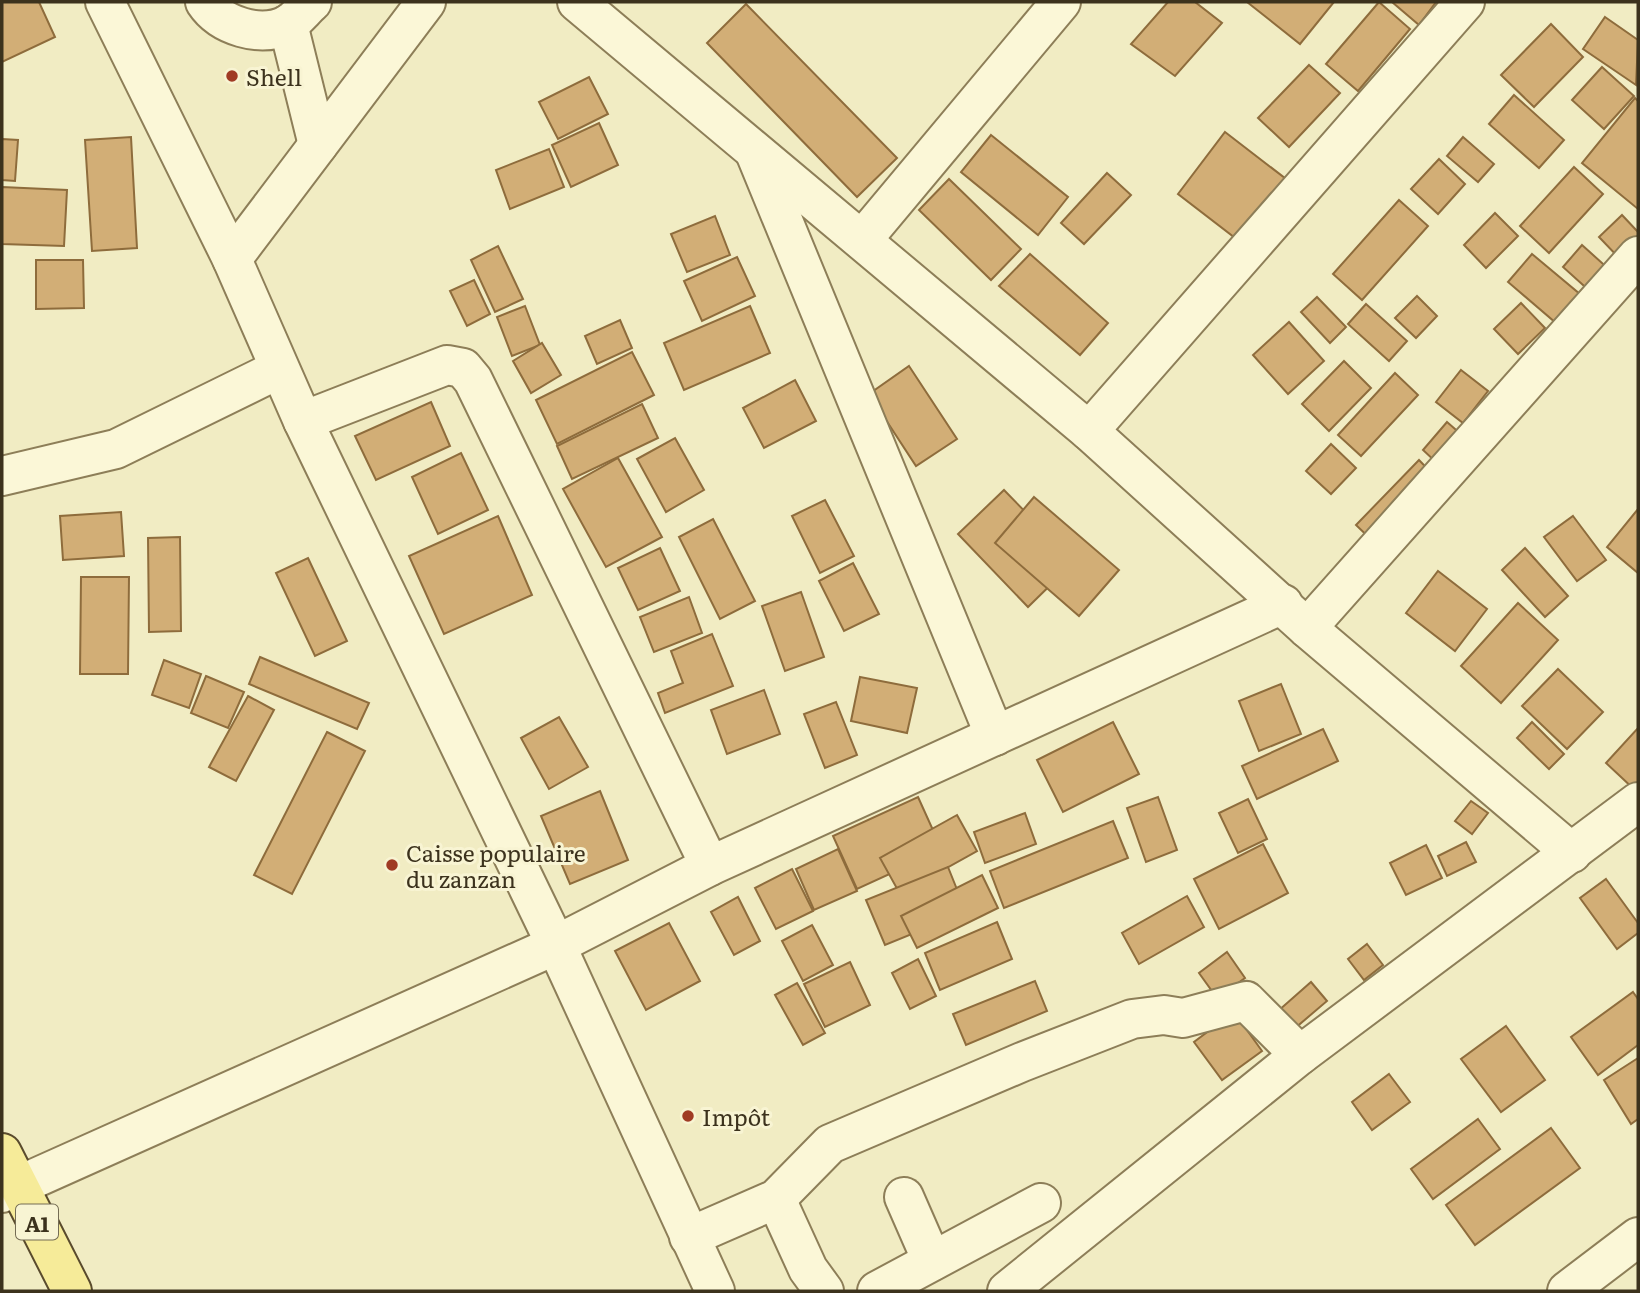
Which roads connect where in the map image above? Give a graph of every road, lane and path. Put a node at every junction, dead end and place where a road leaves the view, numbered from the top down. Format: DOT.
graph roads {
  1 [pos="105,2"];
  2 [pos="205,2"];
  3 [pos="426,2"];
  4 [pos="577,2"];
  5 [pos="1061,2"];
  6 [pos="1465,2"];
  7 [pos="300,13"];
  8 [pos="318,145"];
  9 [pos="753,148"];
  10 [pos="862,240"];
  11 [pos="1638,256"];
  12 [pos="232,259"];
  13 [pos="279,369"];
  14 [pos="303,421"];
  15 [pos="1089,431"];
  16 [pos="2,475"];
  17 [pos="1295,616"];
  18 [pos="995,736"];
  19 [pos="1638,802"];
  20 [pos="1572,853"];
  21 [pos="710,866"];
  22 [pos="556,945"];
  23 [pos="1300,1055"];
  24 [pos="7,1177"];
  25 [pos="904,1197"];
  26 [pos="776,1199"];
  27 [pos="1041,1203"];
  28 [pos="688,1237"];
  29 [pos="1638,1237"];
  30 [pos="932,1261"];
  31 [pos="72,1291"];
  32 [pos="715,1291"];
  33 [pos="824,1291"];
  34 [pos="877,1291"];
  35 [pos="1007,1291"];
  36 [pos="1567,1291"];
  1 -- 12 [label="street"];
  2 -- 7 [label="street"];
  3 -- 8 [label="street"];
  4 -- 9 [label="street"];
  5 -- 10 [label="street"];
  6 -- 15 [label="street"];
  7 -- 8 [label="street"];
  8 -- 12 [label="street"];
  9 -- 10 [label="street"];
  9 -- 18 [label="street"];
  10 -- 15 [label="street"];
  11 -- 17 [label="street"];
  12 -- 13 [label="street"];
  13 -- 14 [label="street"];
  13 -- 16 [label="street"];
  14 -- 21 [label="street"];
  14 -- 22 [label="street"];
  15 -- 17 [label="street"];
  17 -- 18 [label="street"];
  17 -- 20 [label="street"];
  18 -- 21 [label="street"];
  19 -- 20 [label="street"];
  20 -- 23 [label="street"];
  21 -- 22 [label="street"];
  22 -- 24 [label="street"];
  22 -- 28 [label="street"];
  23 -- 26 [label="street"];
  23 -- 35 [label="street"];
  24 -- 31 [label="main road, A1"];
  25 -- 30 [label="street"];
  26 -- 28 [label="street"];
  26 -- 33 [label="street"];
  27 -- 30 [label="street"];
  28 -- 32 [label="street"];
  29 -- 36 [label="street"];
  30 -- 34 [label="street"];
}
